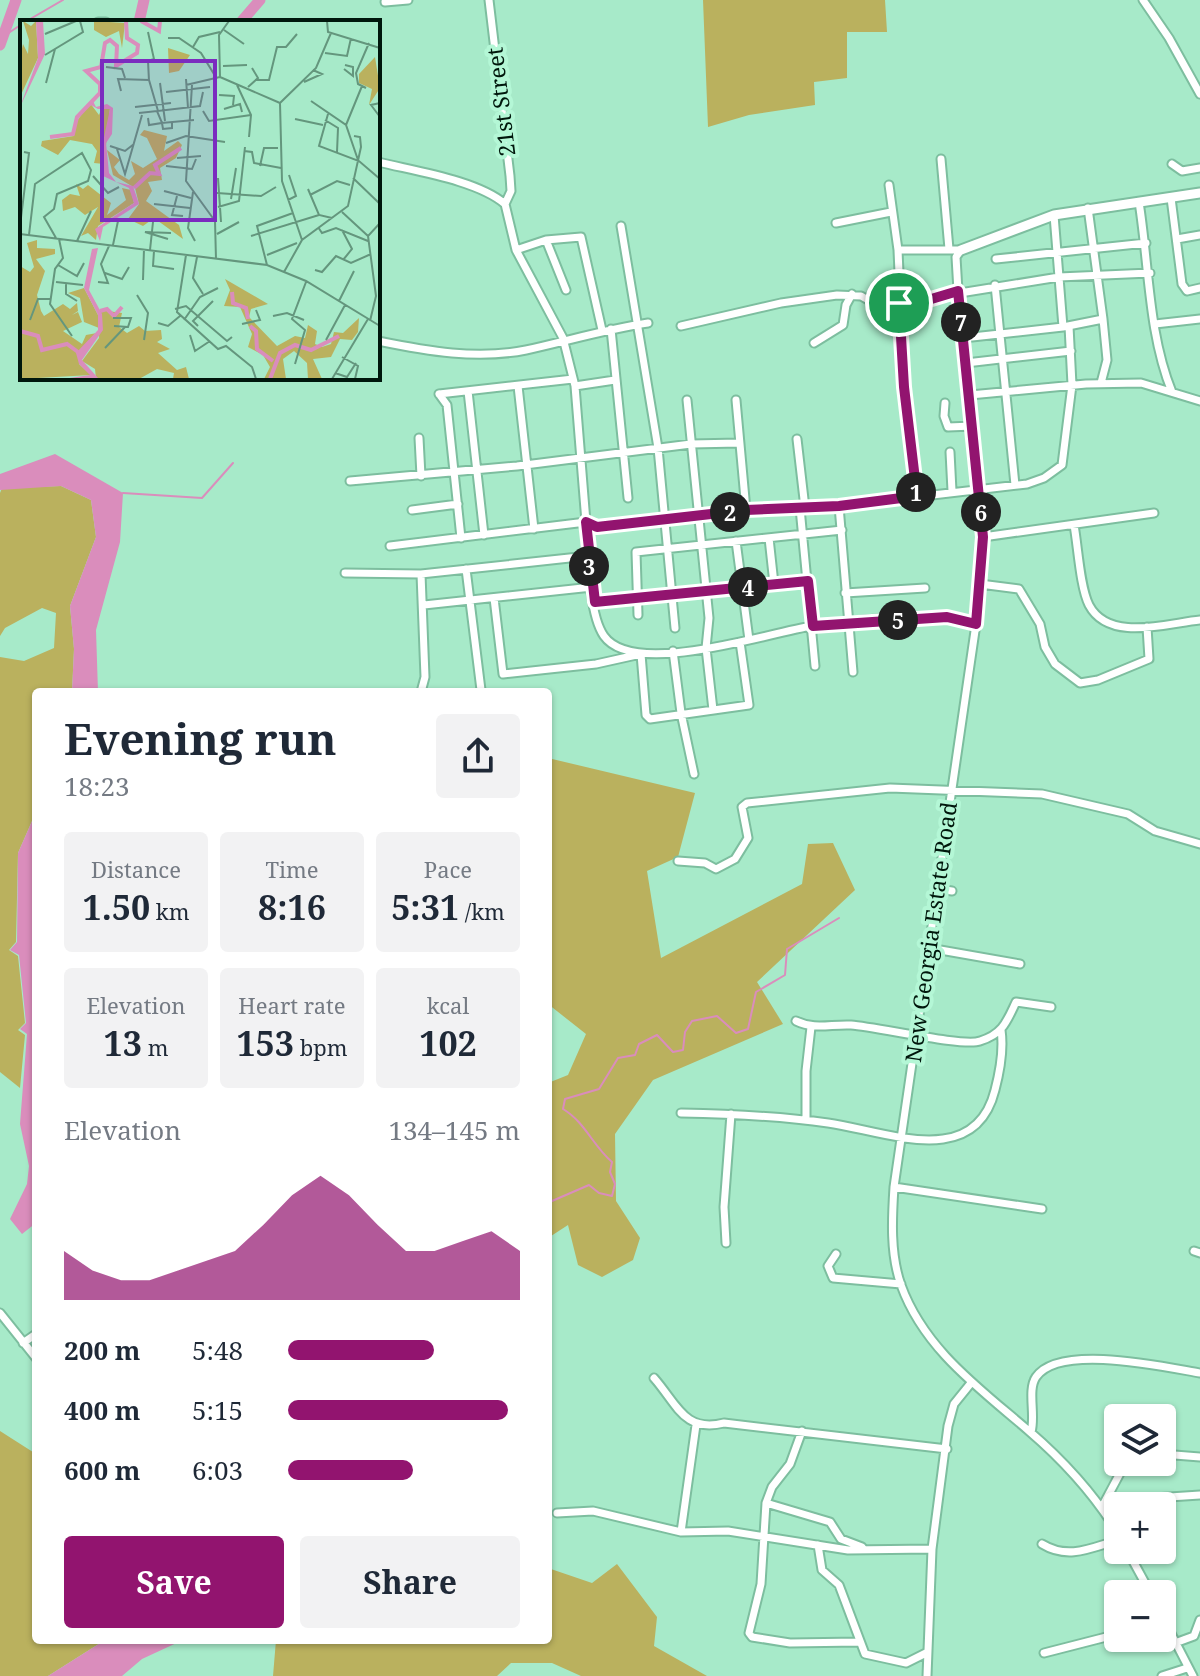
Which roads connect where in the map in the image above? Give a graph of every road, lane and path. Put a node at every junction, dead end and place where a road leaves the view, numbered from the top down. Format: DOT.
graph roads {
  1 [pos="408,0"];
  2 [pos="489,0"];
  3 [pos="1143,0"];
  4 [pos="385,2"];
  5 [pos="1200,94"];
  6 [pos="941,159"];
  7 [pos="380,162"];
  8 [pos="1172,164"];
  9 [pos="1200,168"];
  10 [pos="889,185"];
  11 [pos="1200,193"];
  12 [pos="1171,198"];
  13 [pos="1139,202"];
  14 [pos="505,204"];
  15 [pos="1088,208"];
  16 [pos="891,212"];
  17 [pos="1054,215"];
  18 [pos="836,223"];
  19 [pos="621,226"];
  20 [pos="1200,235"];
  21 [pos="1177,239"];
  22 [pos="546,240"];
  23 [pos="1146,243"];
  24 [pos="949,249"];
  25 [pos="1094,249"];
  26 [pos="516,250"];
  27 [pos="898,250"];
  28 [pos="961,250"];
  29 [pos="1057,252"];
  30 [pos="996,259"];
  31 [pos="1150,273"];
  32 [pos="1097,275"];
  33 [pos="1059,277"];
  34 [pos="995,285"];
  35 [pos="1200,288"];
  36 [pos="566,290"];
  37 [pos="958,291"];
  38 [pos="852,294"];
  39 [pos="899,303"];
  40 [pos="1103,319"];
  41 [pos="1200,319"];
  42 [pos="648,323"];
  43 [pos="638,324"];
  44 [pos="1155,324"];
  45 [pos="681,326"];
  46 [pos="1066,327"];
  47 [pos="606,330"];
  48 [pos="1002,335"];
  49 [pos="563,338"];
  50 [pos="963,338"];
  51 [pos="380,341"];
  52 [pos="814,343"];
  53 [pos="1071,351"];
  54 [pos="1005,360"];
  55 [pos="966,363"];
  56 [pos="615,380"];
  57 [pos="574,383"];
  58 [pos="1101,383"];
  59 [pos="1072,385"];
  60 [pos="518,386"];
  61 [pos="1008,390"];
  62 [pos="468,391"];
  63 [pos="1172,392"];
  64 [pos="970,395"];
  65 [pos="687,400"];
  66 [pos="736,400"];
  67 [pos="1200,401"];
  68 [pos="945,403"];
  69 [pos="973,426"];
  70 [pos="419,438"];
  71 [pos="797,439"];
  72 [pos="739,443"];
  73 [pos="691,444"];
  74 [pos="658,448"];
  75 [pos="623,452"];
  76 [pos="950,452"];
  77 [pos="578,457"];
  78 [pos="527,464"];
  79 [pos="476,470"];
  80 [pos="454,472"];
  81 [pos="421,476"];
  82 [pos="350,481"];
  83 [pos="1015,485"];
  84 [pos="980,488"];
  85 [pos="952,491"];
  86 [pos="917,496"];
  87 [pos="628,498"];
  88 [pos="458,504"];
  89 [pos="839,506"];
  90 [pos="803,508"];
  91 [pos="412,510"];
  92 [pos="746,510"];
  93 [pos="1154,513"];
  94 [pos="698,516"];
  95 [pos="664,521"];
  96 [pos="586,522"];
  97 [pos="1074,525"];
  98 [pos="534,529"];
  99 [pos="842,530"];
  100 [pos="803,534"];
  101 [pos="484,535"];
  102 [pos="983,537"];
  103 [pos="461,538"];
  104 [pos="769,538"];
  105 [pos="736,541"];
  106 [pos="701,544"];
  107 [pos="390,546"];
  108 [pos="667,549"];
  109 [pos="588,556"];
  110 [pos="466,569"];
  111 [pos="345,573"];
  112 [pos="421,574"];
  113 [pos="808,581"];
  114 [pos="774,584"];
  115 [pos="980,584"];
  116 [pos="592,587"];
  117 [pos="742,587"];
  118 [pos="925,588"];
  119 [pos="706,591"];
  120 [pos="845,593"];
  121 [pos="672,594"];
  122 [pos="494,598"];
  123 [pos="638,598"];
  124 [pos="470,601"];
  125 [pos="595,602"];
  126 [pos="424,605"];
  127 [pos="638,615"];
  128 [pos="1200,620"];
  129 [pos="847,622"];
  130 [pos="976,624"];
  131 [pos="813,626"];
  132 [pos="1147,627"];
  133 [pos="675,628"];
  134 [pos="749,640"];
  135 [pos="740,642"];
  136 [pos="706,648"];
  137 [pos="673,651"];
  138 [pos="641,654"];
  139 [pos="815,666"];
  140 [pos="853,672"];
  141 [pos="421,688"];
  142 [pos="481,688"];
  143 [pos="713,710"];
  144 [pos="681,713"];
  145 [pos="694,774"];
  146 [pos="951,791"];
  147 [pos="1200,844"];
  148 [pos="678,861"];
  149 [pos="938,889"];
  150 [pos="952,891"];
  151 [pos="929,948"];
  152 [pos="1020,964"];
  153 [pos="1051,1007"];
  154 [pos="796,1021"];
  155 [pos="811,1027"];
  156 [pos="1001,1030"];
  157 [pos="917,1033"];
  158 [pos="681,1113"];
  159 [pos="731,1114"];
  160 [pos="806,1120"];
  161 [pos="901,1137"];
  162 [pos="894,1187"];
  163 [pos="1042,1209"];
  164 [pos="726,1243"];
  165 [pos="836,1254"];
  166 [pos="901,1284"];
  167 [pos="0,1313"];
  168 [pos="32,1337"];
  169 [pos="23,1343"];
  170 [pos="32,1353"];
  171 [pos="1200,1373"];
  172 [pos="654,1378"];
  173 [pos="971,1383"];
  174 [pos="696,1425"];
  175 [pos="802,1431"];
  176 [pos="1031,1432"];
  177 [pos="947,1449"];
  178 [pos="1176,1455"];
  179 [pos="1200,1457"];
  180 [pos="1119,1476"];
  181 [pos="1200,1495"];
  182 [pos="766,1503"];
  183 [pos="1102,1507"];
  184 [pos="1104,1510"];
  185 [pos="557,1513"];
  186 [pos="681,1532"];
  187 [pos="762,1535"];
  188 [pos="1042,1544"];
  189 [pos="1104,1544"];
  190 [pos="818,1545"];
  191 [pos="869,1549"];
  192 [pos="932,1549"];
  193 [pos="1200,1620"];
  194 [pos="1104,1638"];
  195 [pos="859,1642"];
  196 [pos="1176,1643"];
  197 [pos="1176,1645"];
  198 [pos="926,1653"];
  199 [pos="1044,1653"];
  200 [pos="1193,1672"];
  201 [pos="927,1676"];
  202 [pos="1162,1676"];
  1 -- 4 [label="street"];
  2 -- 14 [label="street, 21st Street"];
  3 -- 5 [label="street"];
  6 -- 24 [label="street"];
  7 -- 14 [label="street"];
  8 -- 9 [label="street"];
  10 -- 16 [label="street"];
  11 -- 12 [label="street"];
  12 -- 13 [label="street"];
  12 -- 21 [label="street"];
  13 -- 15 [label="street"];
  13 -- 23 [label="street"];
  14 -- 26 [label="street, 21st Street"];
  15 -- 17 [label="street"];
  15 -- 25 [label="street"];
  16 -- 18 [label="street"];
  16 -- 27 [label="street"];
  17 -- 28 [label="street"];
  17 -- 29 [label="street"];
  19 -- 43 [label="street"];
  20 -- 21 [label="street"];
  21 -- 35 [label="street"];
  22 -- 26 [label="street"];
  22 -- 36 [label="street"];
  22 -- 47 [label="street"];
  23 -- 25 [label="street"];
  23 -- 31 [label="street"];
  24 -- 27 [label="street"];
  24 -- 28 [label="street"];
  25 -- 29 [label="street"];
  25 -- 32 [label="street"];
  26 -- 49 [label="street, 21st Street"];
  27 -- 39 [label="street"];
  28 -- 37 [label="street, New Georgia Estate Road"];
  29 -- 30 [label="street"];
  29 -- 33 [label="street"];
  31 -- 32 [label="street"];
  31 -- 44 [label="street"];
  32 -- 33 [label="street"];
  32 -- 40 [label="street"];
  33 -- 34 [label="street"];
  33 -- 46 [label="street"];
  34 -- 37 [label="street"];
  34 -- 48 [label="street"];
  37 -- 39 [label="street"];
  37 -- 50 [label="street, New Georgia Estate Road"];
  38 -- 39 [label="street"];
  38 -- 45 [label="street"];
  38 -- 52 [label="street"];
  39 -- 86 [label="street"];
  40 -- 46 [label="street"];
  40 -- 58 [label="street"];
  41 -- 44 [label="street"];
  42 -- 43 [label="street"];
  43 -- 47 [label="street"];
  43 -- 74 [label="street"];
  44 -- 63 [label="street"];
  46 -- 48 [label="street"];
  46 -- 53 [label="street"];
  47 -- 49 [label="street"];
  47 -- 56 [label="street"];
  48 -- 50 [label="street"];
  48 -- 54 [label="street"];
  49 -- 51 [label="street"];
  49 -- 57 [label="street, 21st Street"];
  50 -- 55 [label="street, New Georgia Estate Road"];
  53 -- 54 [label="street"];
  53 -- 59 [label="street"];
  54 -- 55 [label="street"];
  54 -- 61 [label="street"];
  55 -- 64 [label="street, New Georgia Estate Road"];
  56 -- 57 [label="street"];
  56 -- 75 [label="street"];
  57 -- 60 [label="street"];
  57 -- 77 [label="street, 21st Street"];
  58 -- 59 [label="street"];
  58 -- 63 [label="street"];
  59 -- 61 [label="street"];
  59 -- 83 [label="street"];
  60 -- 62 [label="street"];
  60 -- 78 [label="street"];
  61 -- 64 [label="street"];
  61 -- 83 [label="street"];
  62 -- 79 [label="street"];
  62 -- 80 [label="street"];
  63 -- 67 [label="street"];
  64 -- 69 [label="street, New Georgia Estate Road"];
  65 -- 73 [label="street"];
  66 -- 72 [label="street"];
  68 -- 69 [label="street"];
  69 -- 84 [label="street, New Georgia Estate Road"];
  70 -- 81 [label="street"];
  71 -- 90 [label="street"];
  72 -- 73 [label="street"];
  72 -- 92 [label="street"];
  73 -- 74 [label="street"];
  73 -- 94 [label="street"];
  74 -- 75 [label="street"];
  74 -- 95 [label="street"];
  75 -- 77 [label="street"];
  75 -- 87 [label="street"];
  76 -- 85 [label="street"];
  77 -- 78 [label="street"];
  77 -- 96 [label="street, 21st Street"];
  78 -- 79 [label="street"];
  78 -- 98 [label="street"];
  79 -- 80 [label="street"];
  79 -- 101 [label="street"];
  80 -- 81 [label="street"];
  80 -- 88 [label="street"];
  81 -- 82 [label="street"];
  83 -- 84 [label="street"];
  84 -- 85 [label="street"];
  84 -- 102 [label="street, New Georgia Estate Road"];
  85 -- 86 [label="street"];
  86 -- 89 [label="street"];
  88 -- 91 [label="street"];
  88 -- 103 [label="street"];
  89 -- 90 [label="street"];
  89 -- 99 [label="street"];
  90 -- 92 [label="street"];
  90 -- 100 [label="street"];
  92 -- 94 [label="street"];
  93 -- 97 [label="street"];
  94 -- 95 [label="street"];
  94 -- 106 [label="street"];
  95 -- 96 [label="street"];
  95 -- 108 [label="street"];
  96 -- 98 [label="street"];
  96 -- 109 [label="street, 21st Street"];
  97 -- 102 [label="street"];
  97 -- 132 [label="street"];
  98 -- 101 [label="street"];
  99 -- 100 [label="street"];
  99 -- 120 [label="street"];
  100 -- 104 [label="street"];
  100 -- 113 [label="street"];
  101 -- 103 [label="street"];
  102 -- 115 [label="street, New Georgia Estate Road"];
  103 -- 107 [label="street"];
  104 -- 105 [label="street"];
  104 -- 114 [label="street"];
  105 -- 106 [label="street"];
  105 -- 117 [label="street"];
  106 -- 108 [label="street"];
  106 -- 119 [label="street"];
  108 -- 121 [label="street"];
  108 -- 123 [label="street"];
  109 -- 110 [label="street"];
  109 -- 116 [label="street, 21st Street"];
  110 -- 112 [label="street"];
  110 -- 124 [label="street"];
  111 -- 112 [label="street"];
  112 -- 126 [label="street"];
  113 -- 114 [label="street"];
  113 -- 131 [label="street"];
  114 -- 117 [label="street"];
  115 -- 130 [label="street, New Georgia Estate Road"];
  115 -- 132 [label="street"];
  116 -- 122 [label="street"];
  116 -- 125 [label="street, 21st Street"];
  117 -- 119 [label="street"];
  117 -- 134 [label="street"];
  118 -- 120 [label="street"];
  119 -- 121 [label="street"];
  119 -- 136 [label="street"];
  120 -- 129 [label="street"];
  121 -- 123 [label="street"];
  121 -- 133 [label="street"];
  122 -- 124 [label="street"];
  122 -- 138 [label="street"];
  123 -- 125 [label="street"];
  123 -- 127 [label="street"];
  124 -- 126 [label="street"];
  124 -- 142 [label="street"];
  125 -- 138 [label="street, 21st Street"];
  126 -- 141 [label="street"];
  128 -- 132 [label="street"];
  129 -- 130 [label="street"];
  129 -- 131 [label="street"];
  129 -- 140 [label="street"];
  130 -- 146 [label="street, New Georgia Estate Road"];
  131 -- 134 [label="street"];
  131 -- 139 [label="street"];
  134 -- 135 [label="street"];
  135 -- 136 [label="street"];
  135 -- 143 [label="street"];
  136 -- 137 [label="street"];
  136 -- 143 [label="street"];
  137 -- 138 [label="street"];
  137 -- 144 [label="street"];
  138 -- 144 [label="street"];
  143 -- 144 [label="street"];
  144 -- 145 [label="street"];
  146 -- 147 [label="street"];
  146 -- 148 [label="street"];
  146 -- 149 [label="street, New Georgia Estate Road"];
  149 -- 150 [label="street"];
  149 -- 151 [label="street, New Georgia Estate Road"];
  151 -- 152 [label="street"];
  151 -- 157 [label="street, New Georgia Estate Road"];
  153 -- 156 [label="street"];
  154 -- 155 [label="street"];
  155 -- 157 [label="street"];
  155 -- 160 [label="street"];
  156 -- 157 [label="street"];
  156 -- 161 [label="street"];
  157 -- 161 [label="street, New Georgia Estate Road"];
  158 -- 159 [label="street"];
  159 -- 160 [label="street"];
  159 -- 164 [label="street"];
  160 -- 161 [label="street"];
  161 -- 162 [label="street, New Georgia Estate Road"];
  162 -- 163 [label="street"];
  162 -- 166 [label="street, New Georgia Estate Road"];
  165 -- 166 [label="street"];
  166 -- 173 [label="street, New Georgia Estate Road"];
  167 -- 169 [label="street"];
  168 -- 169 [label="street"];
  169 -- 170 [label="street"];
  171 -- 176 [label="street"];
  172 -- 174 [label="street"];
  173 -- 176 [label="street, New Georgia Estate Road"];
  173 -- 177 [label="street"];
  174 -- 175 [label="street"];
  174 -- 186 [label="street"];
  175 -- 177 [label="street"];
  175 -- 182 [label="street"];
  176 -- 183 [label="street, New Georgia Estate Road"];
  177 -- 192 [label="street"];
  178 -- 179 [label="street"];
  180 -- 183 [label="street"];
  181 -- 183 [label="street"];
  182 -- 187 [label="street"];
  182 -- 191 [label="street"];
  183 -- 184 [label="street, New Georgia Estate Road"];
  185 -- 186 [label="street"];
  186 -- 187 [label="street"];
  187 -- 190 [label="street"];
  187 -- 195 [label="street"];
  188 -- 189 [label="street"];
  190 -- 191 [label="street"];
  190 -- 195 [label="street"];
  191 -- 192 [label="street"];
  192 -- 198 [label="street"];
  193 -- 196 [label="street"];
  194 -- 199 [label="street"];
  195 -- 198 [label="street"];
  197 -- 200 [label="street"];
  198 -- 201 [label="street"];
  200 -- 202 [label="street"];
}
